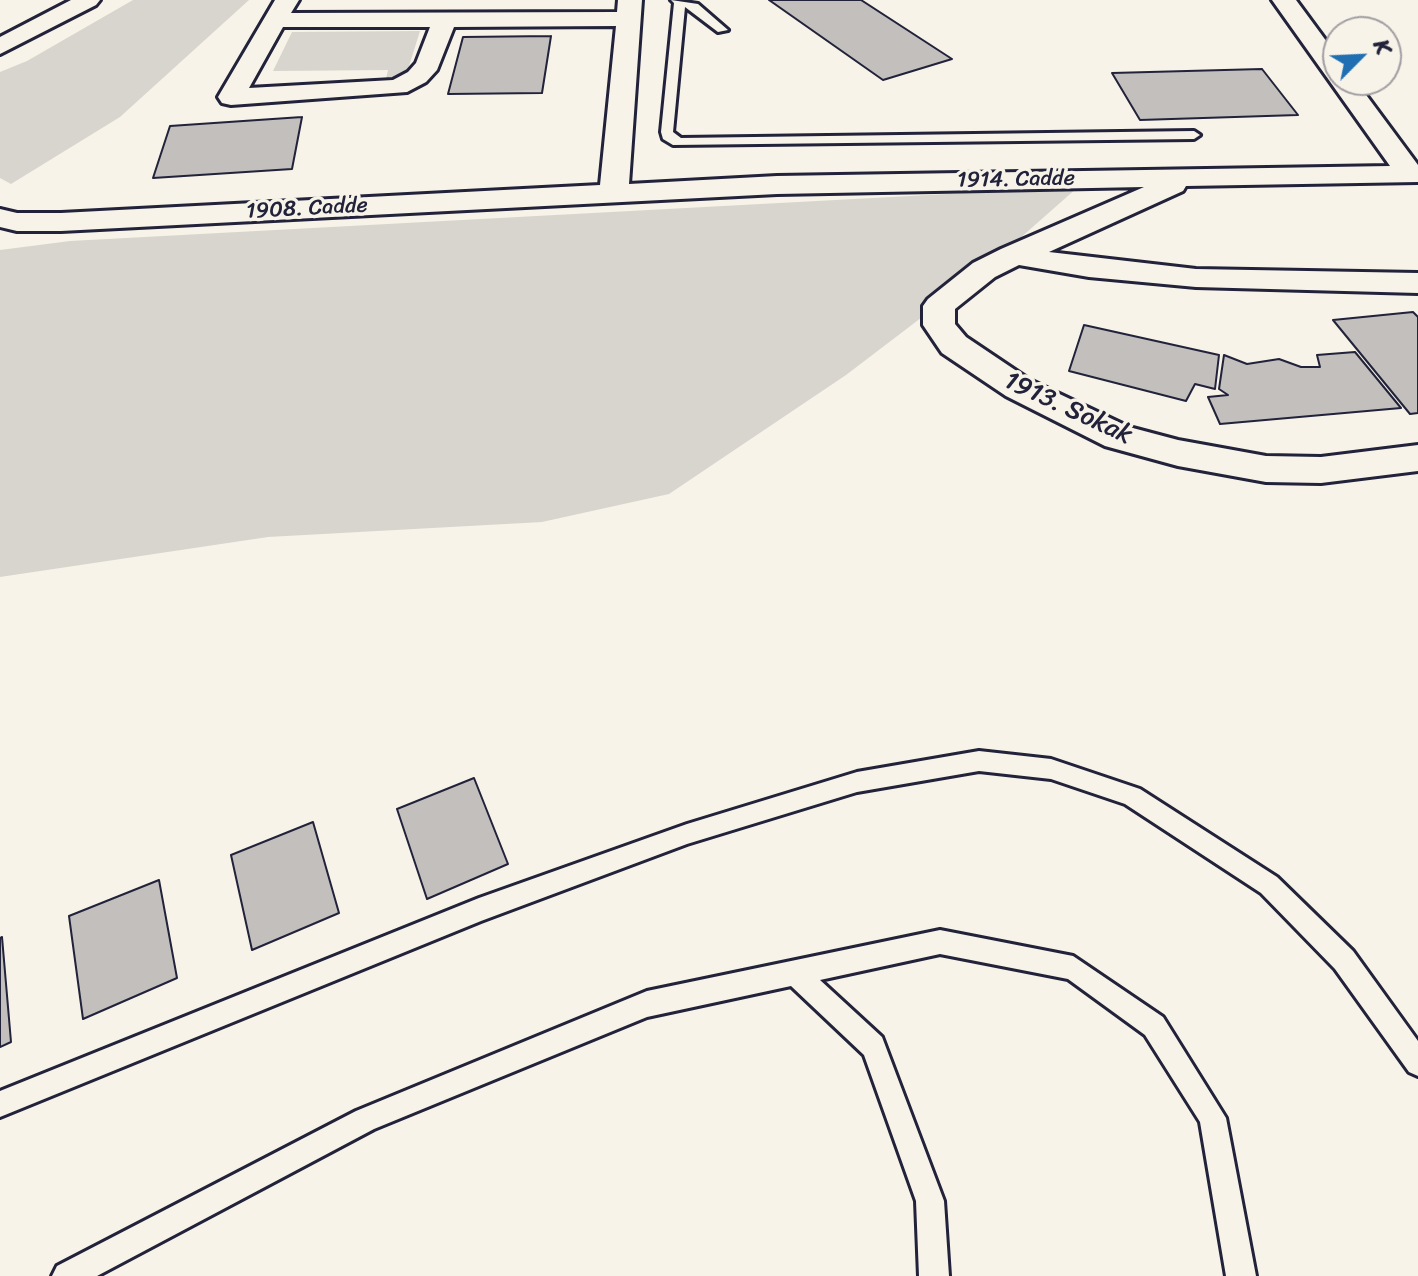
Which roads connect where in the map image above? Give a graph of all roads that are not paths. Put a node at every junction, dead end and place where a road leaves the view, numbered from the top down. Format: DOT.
graph roads {
  1 [pos="88,0"];
  2 [pos="1284,0"];
  3 [pos="687,2"];
  4 [pos="281,10"];
  5 [pos="629,10"];
  6 [pos="444,20"];
  7 [pos="722,30"];
  8 [pos="0,47"];
  9 [pos="1322,53"];
  10 [pos="1354,96"];
  11 [pos="1194,135"];
  12 [pos="1414,174"];
  13 [pos="1193,176"];
  14 [pos="614,191"];
  15 [pos="0,218"];
  16 [pos="1012,255"];
  17 [pos="1418,283"];
  18 [pos="1418,458"];
  19 [pos="796,974"];
  20 [pos="1418,1063"];
  21 [pos="0,1104"];
  22 [pos="67,1276"];
  23 [pos="934,1276"];
  24 [pos="1241,1276"];
  1 -- 8 [label="street"];
  2 -- 9 [label="street"];
  3 -- 7 [label="lane"];
  3 -- 11 [label="lane"];
  4 -- 6 [label="street"];
  4 -- 6 [label="street"];
  5 -- 6 [label="street"];
  5 -- 14 [label="street"];
  10 -- 12 [label="street"];
  12 -- 13 [label="street, 1914. Cadde"];
  13 -- 14 [label="street, 1914. Cadde"];
  13 -- 16 [label="street, 1913. Sokak"];
  14 -- 15 [label="street, 1908. Cadde"];
  16 -- 17 [label="street"];
  16 -- 18 [label="street, 1913. Sokak"];
  19 -- 22 [label="lane"];
  19 -- 23 [label="lane"];
  19 -- 24 [label="lane"];
  20 -- 21 [label="lane"];
}
